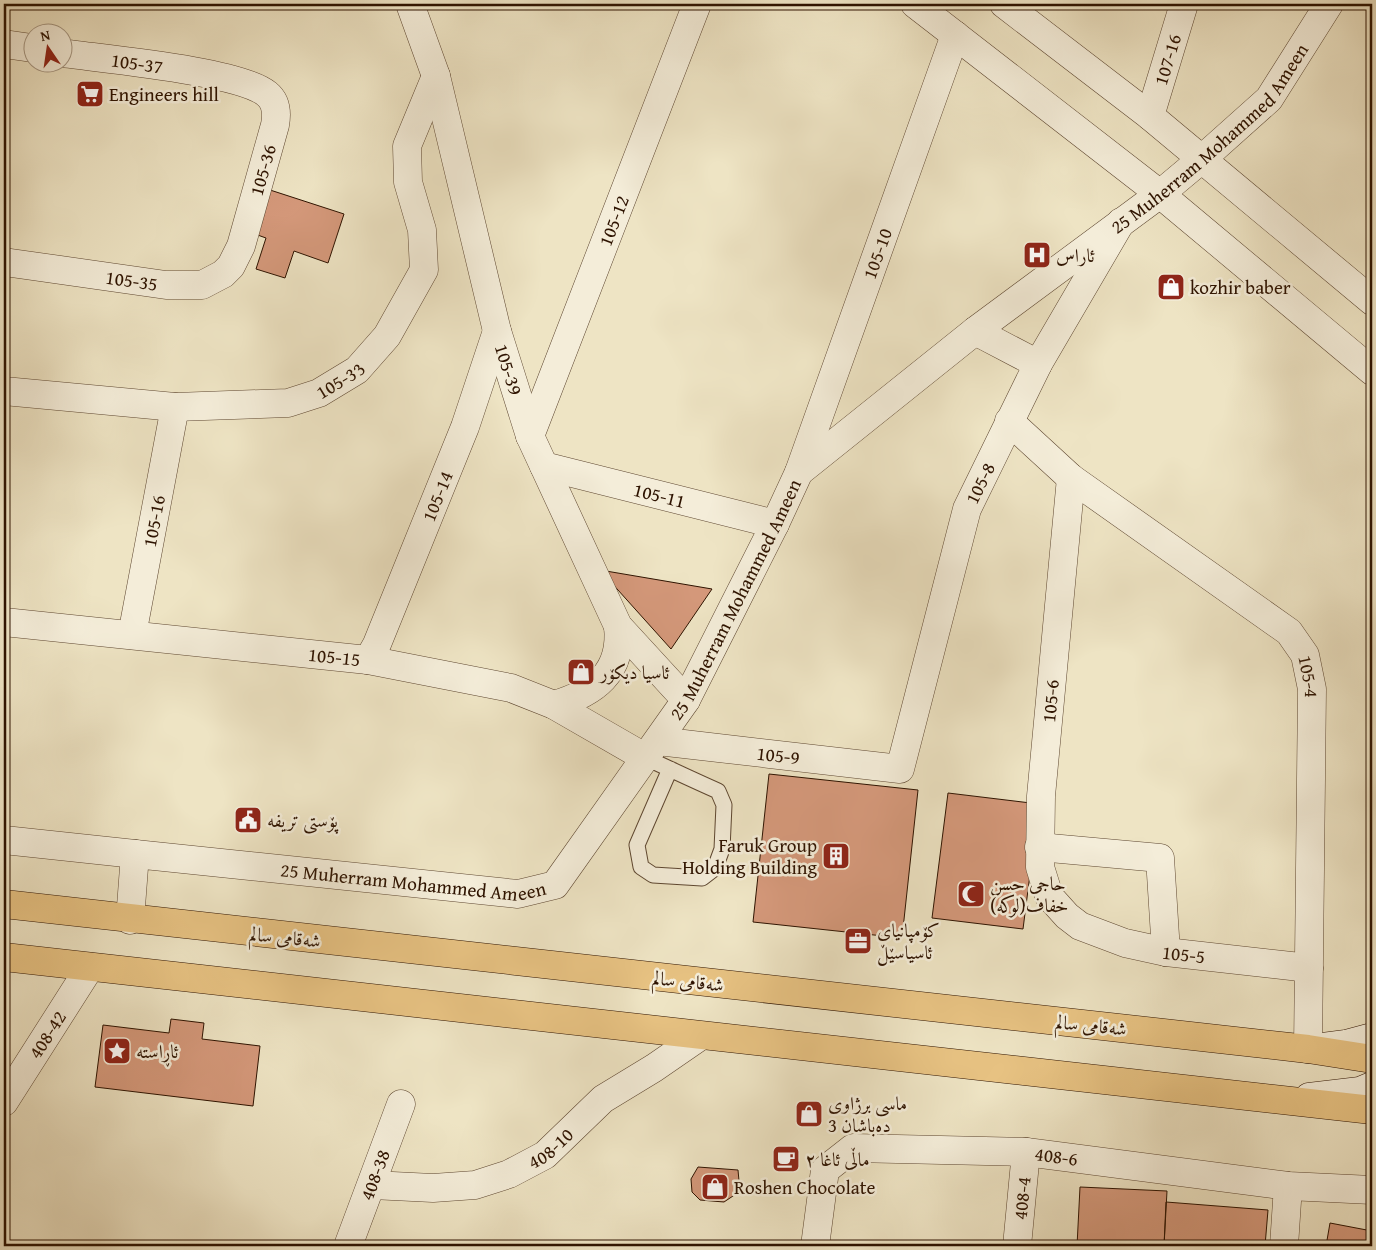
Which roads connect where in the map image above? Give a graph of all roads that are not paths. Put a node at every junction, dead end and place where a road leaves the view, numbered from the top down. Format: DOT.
graph roads {
  1 [pos="410,4"];
  2 [pos="697,4"];
  3 [pos="915,4"];
  4 [pos="1004,4"];
  5 [pos="1184,4"];
  6 [pos="1328,4"];
  7 [pos="955,35"];
  8 [pos="4,44"];
  9 [pos="22,47"];
  10 [pos="72,55"];
  11 [pos="436,76"];
  12 [pos="269,95"];
  13 [pos="1150,116"];
  14 [pos="1203,158"];
  15 [pos="1160,194"];
  16 [pos="1121,222"];
  17 [pos="241,246"];
  18 [pos="4,262"];
  19 [pos="1372,301"];
  20 [pos="496,331"];
  21 [pos="976,331"];
  22 [pos="1038,364"];
  23 [pos="1372,371"];
  24 [pos="4,391"];
  25 [pos="175,407"];
  26 [pos="1009,421"];
  27 [pos="530,436"];
  28 [pos="544,466"];
  29 [pos="799,472"];
  30 [pos="1071,478"];
  31 [pos="775,524"];
  32 [pos="4,622"];
  33 [pos="618,626"];
  34 [pos="132,635"];
  35 [pos="368,660"];
  36 [pos="686,700"];
  37 [pos="554,705"];
  38 [pos="658,756"];
  39 [pos="900,768"];
  40 [pos="4,840"];
  41 [pos="1039,847"];
  42 [pos="135,854"];
  43 [pos="4,904"];
  44 [pos="1067,916"];
  45 [pos="130,920"];
  46 [pos="1166,952"];
  47 [pos="4,957"];
  48 [pos="90,967"];
  49 [pos="1309,968"];
  50 [pos="699,1036"];
  51 [pos="1372,1036"];
  52 [pos="1308,1049"];
  53 [pos="1372,1058"];
  54 [pos="1372,1086"];
  55 [pos="1280,1099"];
  56 [pos="4,1102"];
  57 [pos="402,1104"];
  58 [pos="1372,1110"];
  59 [pos="1026,1152"];
  60 [pos="372,1185"];
  61 [pos="1288,1186"];
  62 [pos="1372,1190"];
  63 [pos="348,1246"];
  64 [pos="815,1246"];
  65 [pos="1017,1246"];
  66 [pos="1284,1246"];
  1 -- 11 [label="street, 105-39"];
  2 -- 27 [label="street, 105-12"];
  3 -- 7 [label="street"];
  4 -- 13 [label="street"];
  5 -- 13 [label="street, 107-16"];
  6 -- 14 [label="street, 25 Muherram Mohammed Ameen"];
  7 -- 15 [label="street"];
  7 -- 29 [label="street, 105-10"];
  8 -- 9 [label="street"];
  10 -- 12 [label="street, 105-37"];
  11 -- 20 [label="street, 105-39"];
  11 -- 25 [label="street, 105-33"];
  12 -- 17 [label="street, 105-36"];
  13 -- 14 [label="street"];
  14 -- 15 [label="street, 25 Muherram Mohammed Ameen"];
  14 -- 19 [label="street"];
  15 -- 16 [label="street, 25 Muherram Mohammed Ameen"];
  15 -- 23 [label="street"];
  16 -- 21 [label="street, 25 Muherram Mohammed Ameen"];
  16 -- 22 [label="street, 105-8"];
  17 -- 18 [label="street, 105-35"];
  20 -- 27 [label="street, 105-39"];
  20 -- 35 [label="street, 105-14"];
  21 -- 22 [label="street"];
  21 -- 29 [label="street, 25 Muherram Mohammed Ameen"];
  22 -- 26 [label="street, 105-8"];
  24 -- 25 [label="street, 105-33"];
  25 -- 34 [label="street, 105-16"];
  26 -- 30 [label="street, 105-4"];
  26 -- 39 [label="street, 105-8"];
  27 -- 28 [label="street, 105-39"];
  28 -- 31 [label="street, 105-11"];
  28 -- 33 [label="street, 105-39"];
  29 -- 31 [label="street, 25 Muherram Mohammed Ameen"];
  30 -- 41 [label="street, 105-6"];
  30 -- 49 [label="street, 105-4"];
  31 -- 36 [label="street, 25 Muherram Mohammed Ameen"];
  32 -- 34 [label="street, 105-15"];
  33 -- 36 [label="street, 105-39"];
  33 -- 37 [label="street"];
  34 -- 35 [label="street, 105-15"];
  35 -- 37 [label="street, 105-15"];
  36 -- 38 [label="street, 25 Muherram Mohammed Ameen"];
  37 -- 38 [label="street, 105-15"];
  38 -- 38 [label="lane"];
  38 -- 39 [label="street, 105-9"];
  38 -- 42 [label="street, 25 Muherram Mohammed Ameen"];
  40 -- 42 [label="street, 25 Muherram Mohammed Ameen"];
  41 -- 44 [label="street, 105-6"];
  41 -- 46 [label="street"];
  42 -- 45 [label="street"];
  43 -- 45 [label="main road, شەقامی سالم"];
  44 -- 46 [label="street, 105-5"];
  45 -- 52 [label="main road, شەقامی سالم"];
  46 -- 49 [label="street, 105-5"];
  47 -- 48 [label="main road"];
  48 -- 50 [label="main road"];
  48 -- 56 [label="street, 408-42"];
  49 -- 52 [label="street, 105-4"];
  50 -- 55 [label="main road"];
  50 -- 60 [label="street, 408-10"];
  51 -- 52 [label="street"];
  52 -- 53 [label="main road, شەقامی سالم"];
  54 -- 55 [label="street"];
  55 -- 58 [label="main road"];
  57 -- 60 [label="street, 408-38"];
  59 -- 61 [label="street, 408-6"];
  59 -- 64 [label="street, 408-6"];
  59 -- 65 [label="street, 408-4"];
  60 -- 63 [label="street, 408-38"];
  61 -- 62 [label="street, 408-6"];
  61 -- 66 [label="street"];
}
